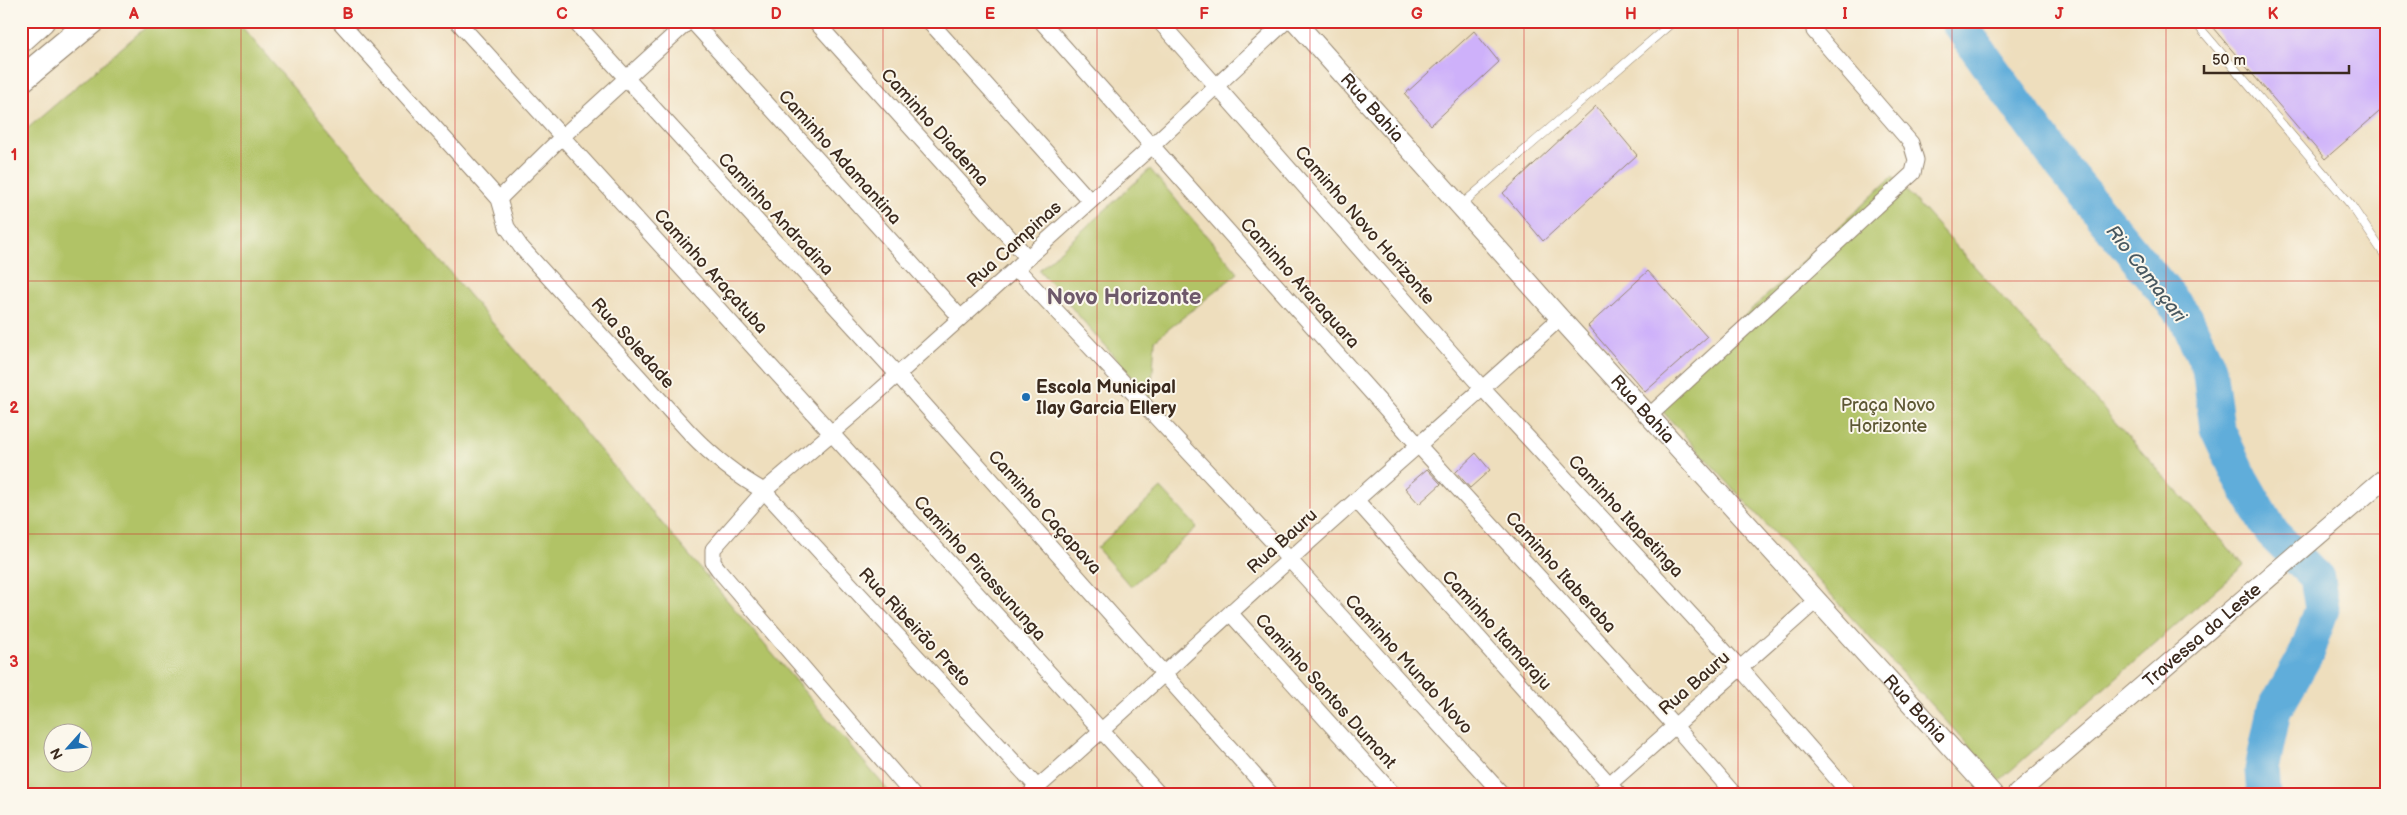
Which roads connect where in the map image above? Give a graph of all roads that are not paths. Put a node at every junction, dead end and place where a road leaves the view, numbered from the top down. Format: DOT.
graph roads {
  1 [pos="42,21"];
  2 [pos="92,21"];
  3 [pos="340,21"];
  4 [pos="457,21"];
  5 [pos="574,21"];
  6 [pos="691,21"];
  7 [pos="815,21"];
  8 [pos="929,21"];
  9 [pos="1041,21"];
  10 [pos="1160,21"];
  11 [pos="1286,21"];
  12 [pos="1295,21"];
  13 [pos="1674,21"];
  14 [pos="2194,21"];
  15 [pos="1814,31"];
  16 [pos="21,40"];
  17 [pos="21,80"];
  18 [pos="627,80"];
  19 [pos="1218,87"];
  20 [pos="564,136"];
  21 [pos="1152,146"];
  22 [pos="499,199"];
  23 [pos="1090,201"];
  24 [pos="1460,206"];
  25 [pos="2386,257"];
  26 [pos="1021,262"];
  27 [pos="960,317"];
  28 [pos="1560,318"];
  29 [pos="897,374"];
  30 [pos="1484,389"];
  31 [pos="1649,416"];
  32 [pos="831,432"];
  33 [pos="1419,446"];
  34 [pos="2386,477"];
  35 [pos="764,491"];
  36 [pos="1357,501"];
  37 [pos="1289,560"];
  38 [pos="1816,601"];
  39 [pos="1231,614"];
  40 [pos="1740,668"];
  41 [pos="1164,675"];
  42 [pos="1674,725"];
  43 [pos="1101,730"];
  44 [pos="1609,790"];
  45 [pos="1034,791"];
  46 [pos="912,794"];
  47 [pos="1158,794"];
  48 [pos="1271,794"];
  49 [pos="1393,794"];
  50 [pos="1502,794"];
  51 [pos="1734,794"];
  52 [pos="1850,794"];
  53 [pos="1993,794"];
  54 [pos="2017,794"];
  1 -- 16 [label="highway"];
  2 -- 17 [label="highway"];
  3 -- 22 [label="street"];
  4 -- 20 [label="street, Caminho Araçatuba"];
  5 -- 18 [label="street, Caminho Andradina"];
  6 -- 18 [label="street"];
  6 -- 27 [label="street, Caminho Adamantina"];
  7 -- 26 [label="street, Caminho Diadema"];
  8 -- 23 [label="street"];
  9 -- 21 [label="street, Caminho Araraquara"];
  10 -- 19 [label="street, Caminho Novo Horizonte"];
  11 -- 19 [label="street, Rua Campinas"];
  12 -- 24 [label="street, Rua Bahia"];
  13 -- 24 [label="lane"];
  14 -- 25 [label="lane"];
  15 -- 31 [label="street"];
  18 -- 20 [label="street"];
  18 -- 29 [label="street, Caminho Andradina"];
  19 -- 21 [label="street, Rua Campinas"];
  19 -- 30 [label="street, Caminho Novo Horizonte"];
  20 -- 22 [label="street"];
  20 -- 32 [label="street, Caminho Araçatuba"];
  21 -- 23 [label="street, Rua Campinas"];
  21 -- 33 [label="street, Caminho Araraquara"];
  22 -- 35 [label="street, Rua Soledade"];
  23 -- 26 [label="street, Rua Campinas"];
  24 -- 28 [label="street, Rua Bahia"];
  26 -- 27 [label="street, Rua Campinas"];
  26 -- 37 [label="street, Caminho Diadema"];
  27 -- 29 [label="street, Rua Campinas"];
  28 -- 30 [label="street, Rua Bauru"];
  28 -- 31 [label="street, Rua Bahia"];
  29 -- 32 [label="street, Rua Campinas"];
  29 -- 41 [label="street, Caminho Caçapava"];
  30 -- 33 [label="street, Rua Bauru"];
  30 -- 40 [label="street, Caminho Itapetinga"];
  31 -- 38 [label="street, Rua Bahia"];
  32 -- 35 [label="street, Rua Campinas"];
  32 -- 43 [label="street, Caminho Pirassununga"];
  33 -- 36 [label="street, Rua Bauru"];
  33 -- 42 [label="street, Caminho Itaberaba"];
  34 -- 54 [label="street, Travessa da Leste"];
  35 -- 45 [label="street, Rua Ribeirão Preto"];
  35 -- 46 [label="street, Rua Campinas"];
  36 -- 37 [label="street, Rua Bauru"];
  36 -- 44 [label="street, Caminho Itamaraju"];
  37 -- 39 [label="street, Rua Bauru"];
  37 -- 50 [label="street, Caminho Mundo Novo"];
  38 -- 40 [label="street, Rua Bauru"];
  38 -- 53 [label="street, Rua Bahia"];
  39 -- 41 [label="street, Rua Bauru"];
  39 -- 49 [label="street, Caminho Santos Dumont"];
  40 -- 42 [label="street, Rua Bauru"];
  40 -- 52 [label="street, Caminho Itapetinga"];
  41 -- 43 [label="street, Rua Bauru"];
  41 -- 48 [label="street, Caminho Caçapava"];
  42 -- 44 [label="street, Rua Bauru"];
  42 -- 51 [label="street, Caminho Itaberaba"];
  43 -- 45 [label="street, Rua Bauru"];
  43 -- 47 [label="street, Caminho Pirassununga"];
}
